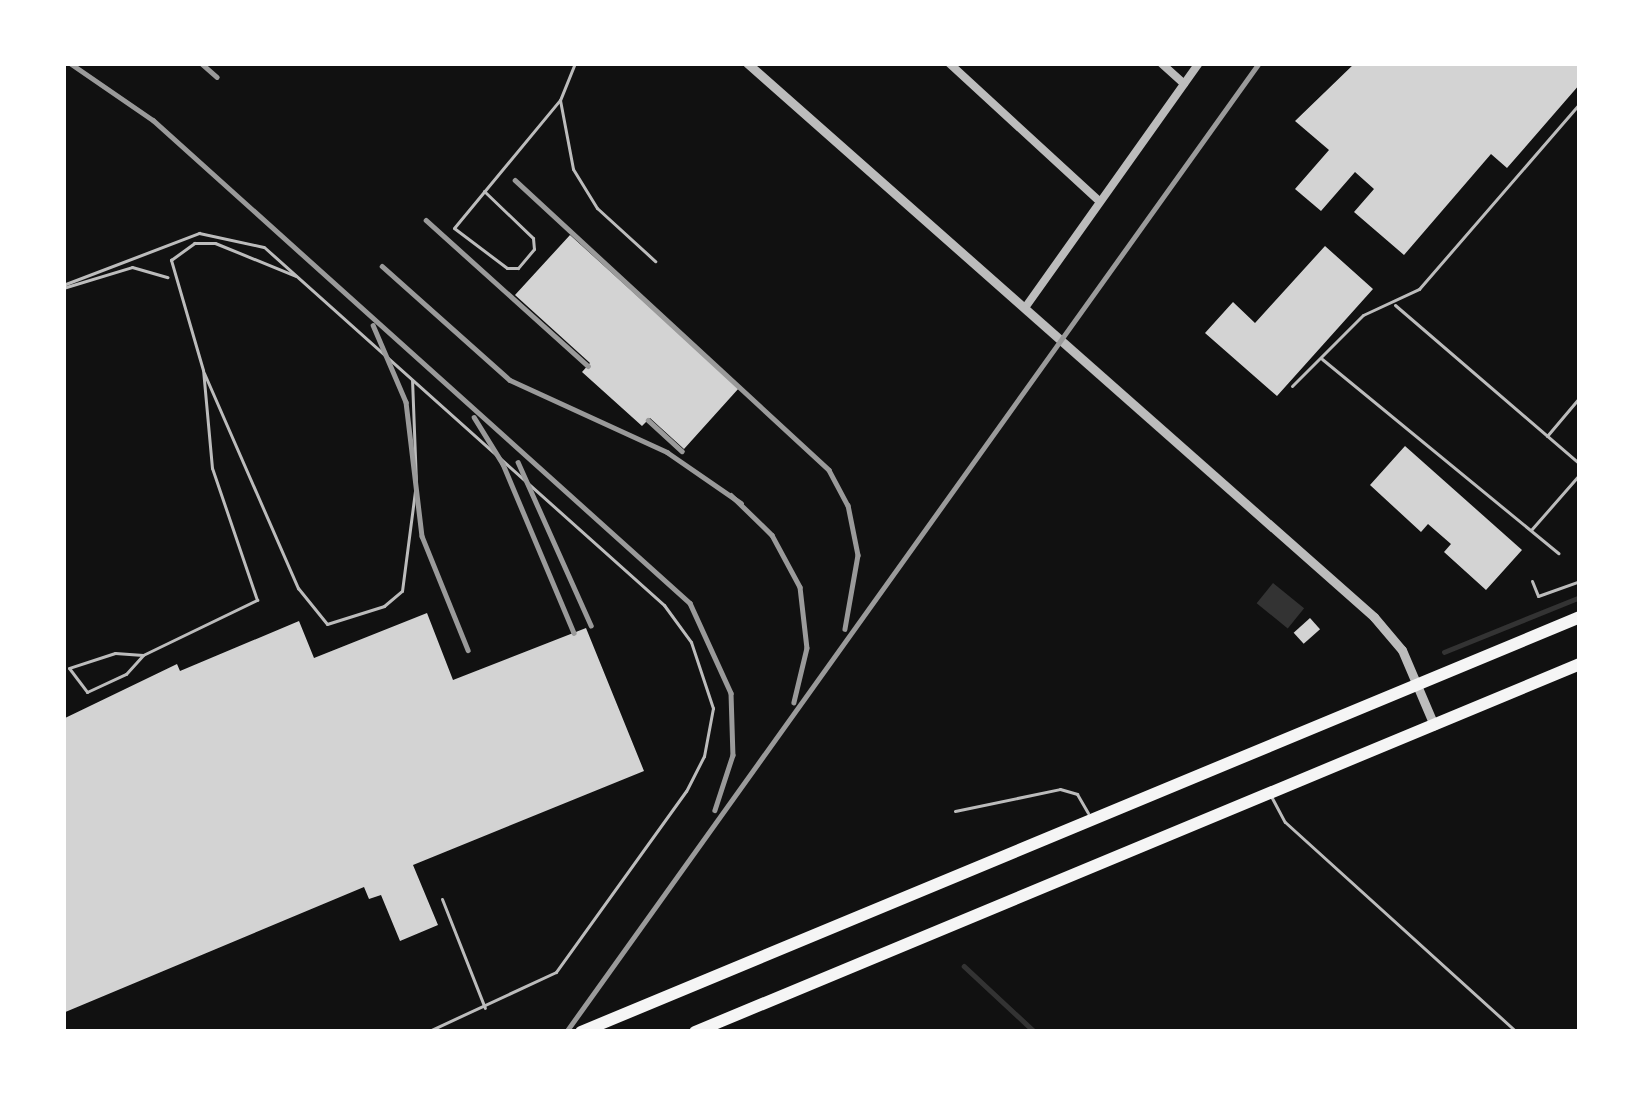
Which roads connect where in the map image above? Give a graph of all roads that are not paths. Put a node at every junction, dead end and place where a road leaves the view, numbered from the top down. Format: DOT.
graph roads {
  1 [pos="575,63"];
  2 [pos="747,63"];
  3 [pos="949,63"];
  4 [pos="1161,63"];
  5 [pos="1199,63"];
  6 [pos="1184,84"];
  7 [pos="560,100"];
  8 [pos="1580,103"];
  9 [pos="484,191"];
  10 [pos="1097,199"];
  11 [pos="655,261"];
  12 [pos="300,277"];
  13 [pos="170,278"];
  14 [pos="63,287"];
  15 [pos="1392,303"];
  16 [pos="1028,305"];
  17 [pos="1321,358"];
  18 [pos="203,370"];
  19 [pos="412,378"];
  20 [pos="1292,386"];
  21 [pos="1580,397"];
  22 [pos="1547,436"];
  23 [pos="1580,464"];
  24 [pos="1580,473"];
  25 [pos="1531,530"];
  26 [pos="1558,553"];
  27 [pos="1532,581"];
  28 [pos="1580,581"];
  29 [pos="1580,617"];
  30 [pos="142,655"];
  31 [pos="1580,664"];
  32 [pos="1417,685"];
  33 [pos="1433,725"];
  34 [pos="1270,794"];
  35 [pos="955,811"];
  36 [pos="1092,820"];
  37 [pos="442,898"];
  38 [pos="485,1008"];
  39 [pos="427,1032"];
  40 [pos="581,1032"];
  41 [pos="695,1032"];
  42 [pos="1516,1032"];
  1 -- 7 [label="lane"];
  2 -- 16 [label="street"];
  3 -- 10 [label="street"];
  4 -- 6 [label="street"];
  5 -- 6 [label="street"];
  6 -- 10 [label="street"];
  7 -- 9 [label="lane"];
  7 -- 11 [label="lane"];
  8 -- 15 [label="lane"];
  9 -- 9 [label="lane"];
  10 -- 16 [label="street"];
  12 -- 13 [label="lane"];
  12 -- 14 [label="lane"];
  12 -- 19 [label="lane"];
  13 -- 14 [label="lane"];
  13 -- 18 [label="lane"];
  15 -- 17 [label="lane"];
  15 -- 22 [label="lane"];
  16 -- 32 [label="street"];
  17 -- 20 [label="lane"];
  17 -- 25 [label="lane"];
  18 -- 19 [label="lane"];
  18 -- 30 [label="lane"];
  19 -- 38 [label="lane"];
  21 -- 22 [label="lane"];
  22 -- 23 [label="lane"];
  24 -- 25 [label="lane"];
  25 -- 26 [label="lane"];
  27 -- 28 [label="lane"];
  29 -- 32 [label="highway"];
  30 -- 30 [label="lane"];
  31 -- 33 [label="highway"];
  32 -- 33 [label="street"];
  32 -- 36 [label="highway"];
  33 -- 34 [label="highway"];
  34 -- 41 [label="highway"];
  34 -- 42 [label="lane"];
  35 -- 36 [label="lane"];
  36 -- 40 [label="highway"];
  37 -- 38 [label="lane"];
  38 -- 39 [label="lane"];
}
